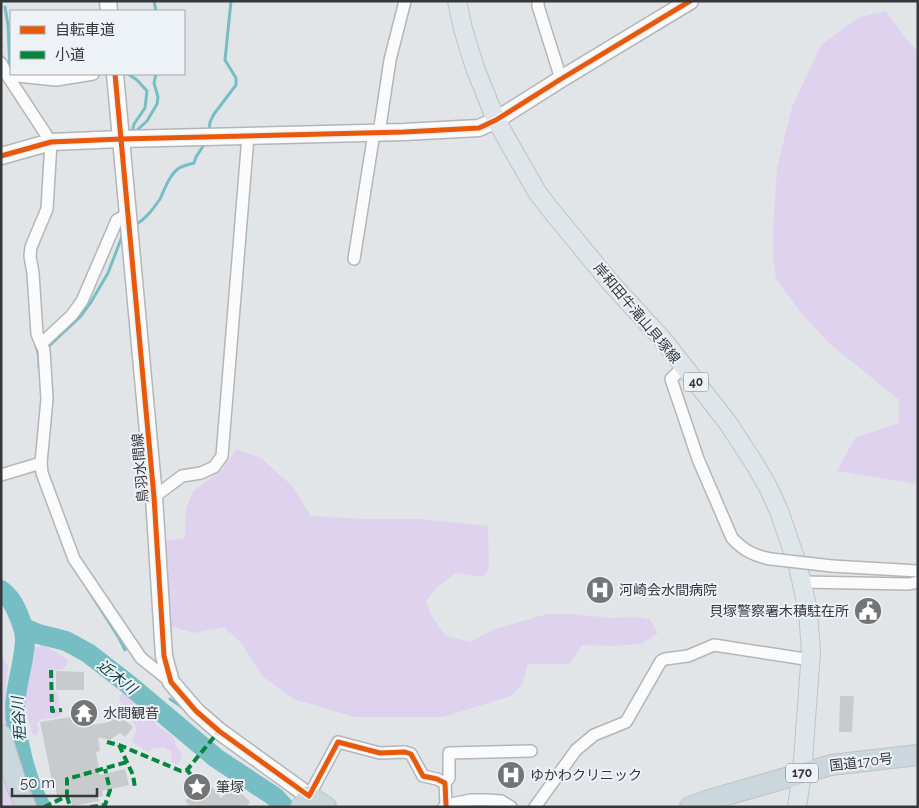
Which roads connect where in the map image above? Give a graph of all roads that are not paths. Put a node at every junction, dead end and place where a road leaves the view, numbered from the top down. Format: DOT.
graph roads {
  1 [pos="405,1"];
  2 [pos="457,1"];
  3 [pos="538,1"];
  4 [pos="690,1"];
  5 [pos="1,63"];
  6 [pos="7,75"];
  7 [pos="87,75"];
  8 [pos="115,75"];
  9 [pos="561,79"];
  10 [pos="496,120"];
  11 [pos="376,133"];
  12 [pos="248,136"];
  13 [pos="121,139"];
  14 [pos="51,142"];
  15 [pos="1,156"];
  16 [pos="128,214"];
  17 [pos="354,259"];
  18 [pos="41,344"];
  19 [pos="683,367"];
  20 [pos="41,463"];
  21 [pos="1,475"];
  22 [pos="154,497"];
  23 [pos="918,571"];
  24 [pos="802,582"];
  25 [pos="918,582"];
  26 [pos="810,660"];
  27 [pos="171,682"];
  28 [pos="1,735"];
  29 [pos="531,751"];
  30 [pos="918,754"];
  31 [pos="802,773"];
  32 [pos="445,783"];
  33 [pos="305,802"];
  34 [pos="445,806"];
  35 [pos="26,807"];
  36 [pos="326,807"];
  37 [pos="511,807"];
  38 [pos="535,807"];
  39 [pos="690,807"];
  40 [pos="797,807"];
  1 -- 11 [label="street"];
  2 -- 10 [label="main road, 岸和田牛滝山貝塚線 / 40"];
  3 -- 9 [label="street"];
  4 -- 9 [label="street"];
  5 -- 6 [label="street"];
  6 -- 7 [label="street"];
  6 -- 14 [label="street"];
  8 -- 13 [label="street, 鳥羽水間線"];
  9 -- 10 [label="street"];
  10 -- 11 [label="street"];
  10 -- 19 [label="main road, 岸和田牛滝山貝塚線 / 40"];
  11 -- 12 [label="street"];
  11 -- 17 [label="street"];
  12 -- 13 [label="street"];
  12 -- 22 [label="street"];
  13 -- 14 [label="street"];
  13 -- 16 [label="street, 鳥羽水間線"];
  14 -- 15 [label="street"];
  14 -- 18 [label="street"];
  16 -- 18 [label="street"];
  16 -- 22 [label="street, 鳥羽水間線"];
  18 -- 20 [label="street"];
  19 -- 23 [label="street, bridge"];
  19 -- 24 [label="main road, 岸和田牛滝山貝塚線 / 40"];
  20 -- 21 [label="street"];
  20 -- 27 [label="street"];
  22 -- 27 [label="street, 鳥羽水間線"];
  24 -- 25 [label="street"];
  24 -- 26 [label="main road, 岸和田牛滝山貝塚線 / 40"];
  26 -- 31 [label="main road, 岸和田牛滝山貝塚線 / 40"];
  26 -- 38 [label="street"];
  27 -- 33 [label="street, 鳥羽水間線"];
  28 -- 35 [label="highway"];
  29 -- 32 [label="street"];
  30 -- 31 [label="highway, 国道170号 / 170"];
  31 -- 39 [label="highway, 国道170号 / 170"];
  31 -- 40 [label="main road, 岸和田牛滝山貝塚線 / 40"];
  32 -- 33 [label="street"];
  32 -- 34 [label="street"];
  33 -- 36 [label="highway"];
  34 -- 37 [label="street"];
}
